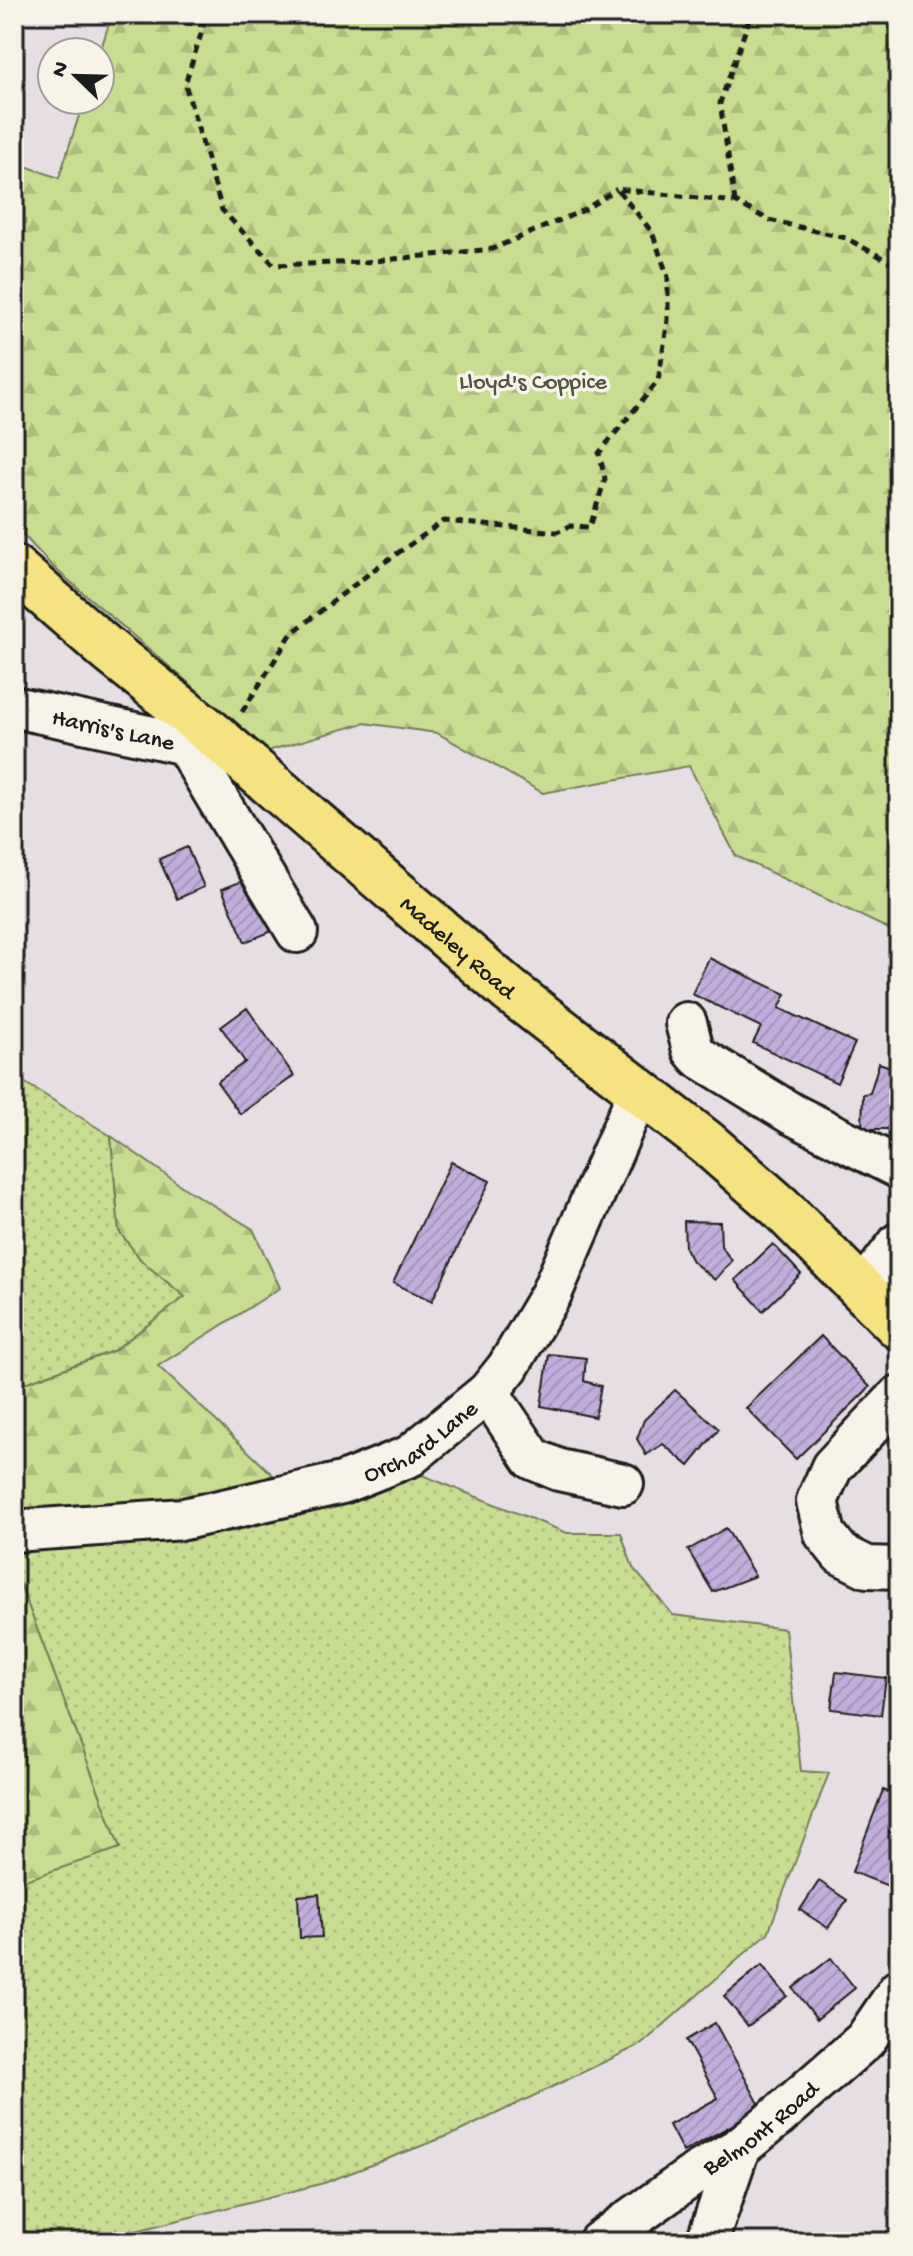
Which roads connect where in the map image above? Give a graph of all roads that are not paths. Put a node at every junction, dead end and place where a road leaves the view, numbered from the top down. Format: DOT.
graph roads {
  1 [pos="14,568"];
  2 [pos="14,707"];
  3 [pos="207,740"];
  4 [pos="297,932"];
  5 [pos="686,1023"];
  6 [pos="639,1091"];
  7 [pos="899,1168"];
  8 [pos="899,1243"];
  9 [pos="862,1291"];
  10 [pos="899,1327"];
  11 [pos="488,1392"];
  12 [pos="899,1396"];
  13 [pos="623,1484"];
  14 [pos="14,1531"];
  15 [pos="899,1568"];
  16 [pos="899,1990"];
  17 [pos="739,2148"];
  18 [pos="599,2242"];
  19 [pos="707,2242"];
  1 -- 3 [label="main road, Madeley Road"];
  2 -- 3 [label="street, Harris's Lane"];
  3 -- 4 [label="street"];
  3 -- 6 [label="main road, Madeley Road"];
  5 -- 7 [label="street"];
  6 -- 9 [label="main road, Madeley Road"];
  6 -- 11 [label="street, Orchard Lane"];
  8 -- 9 [label="street"];
  9 -- 10 [label="main road, Madeley Road"];
  11 -- 13 [label="street"];
  11 -- 14 [label="street, Orchard Lane"];
  12 -- 15 [label="street"];
  16 -- 17 [label="street, Belmont Road"];
  17 -- 18 [label="street, Belmont Road"];
  17 -- 19 [label="street"];
}
